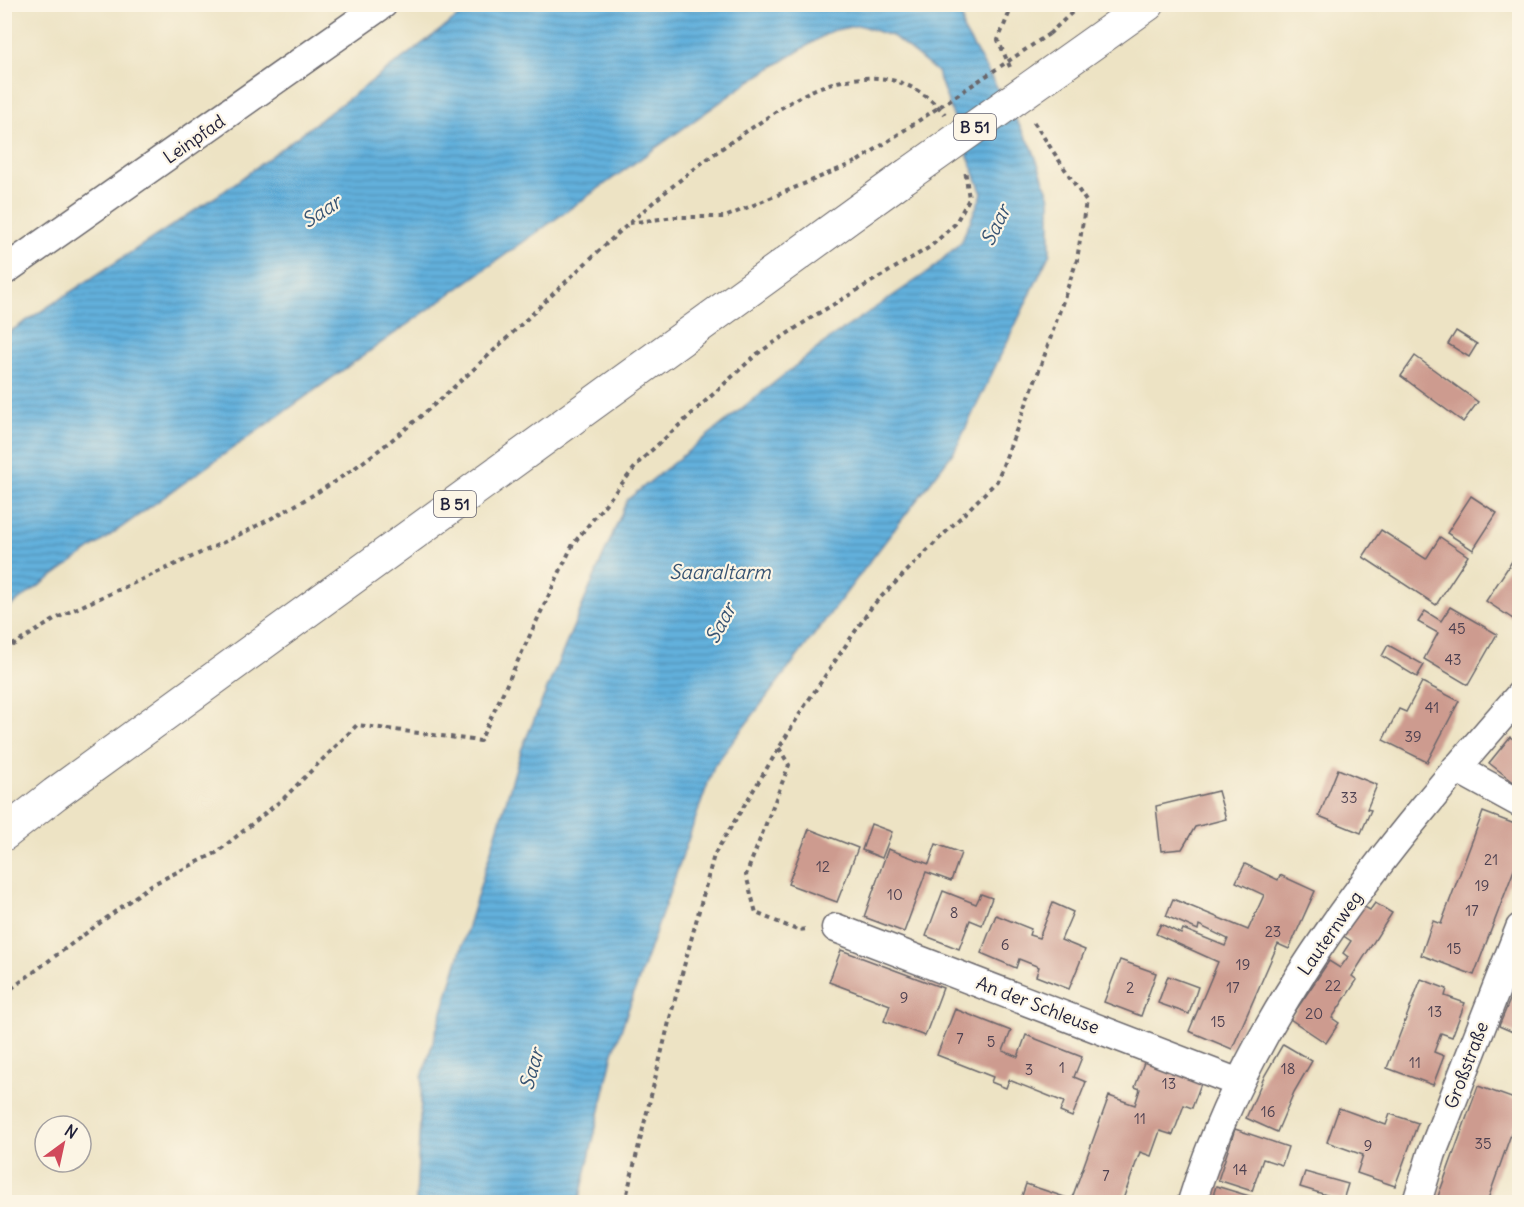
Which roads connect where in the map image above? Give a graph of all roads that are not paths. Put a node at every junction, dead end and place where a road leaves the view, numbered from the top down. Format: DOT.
graph roads {
  1 [pos="383,4"];
  2 [pos="1148,4"];
  3 [pos="4,271"];
  4 [pos="1520,695"];
  5 [pos="1456,768"];
  6 [pos="1520,803"];
  7 [pos="4,834"];
  8 [pos="836,928"];
  9 [pos="1520,928"];
  10 [pos="1239,1083"];
  11 [pos="1192,1203"];
  12 [pos="1417,1203"];
  1 -- 3 [label="street, Leinpfad"];
  2 -- 7 [label="main road, B 51, bridge"];
  4 -- 5 [label="street, Lauternweg"];
  5 -- 6 [label="street"];
  5 -- 10 [label="street, Lauternweg"];
  8 -- 10 [label="street, An der Schleuse"];
  9 -- 12 [label="street, Großstraße"];
  10 -- 11 [label="street, Lauternweg"];
}
